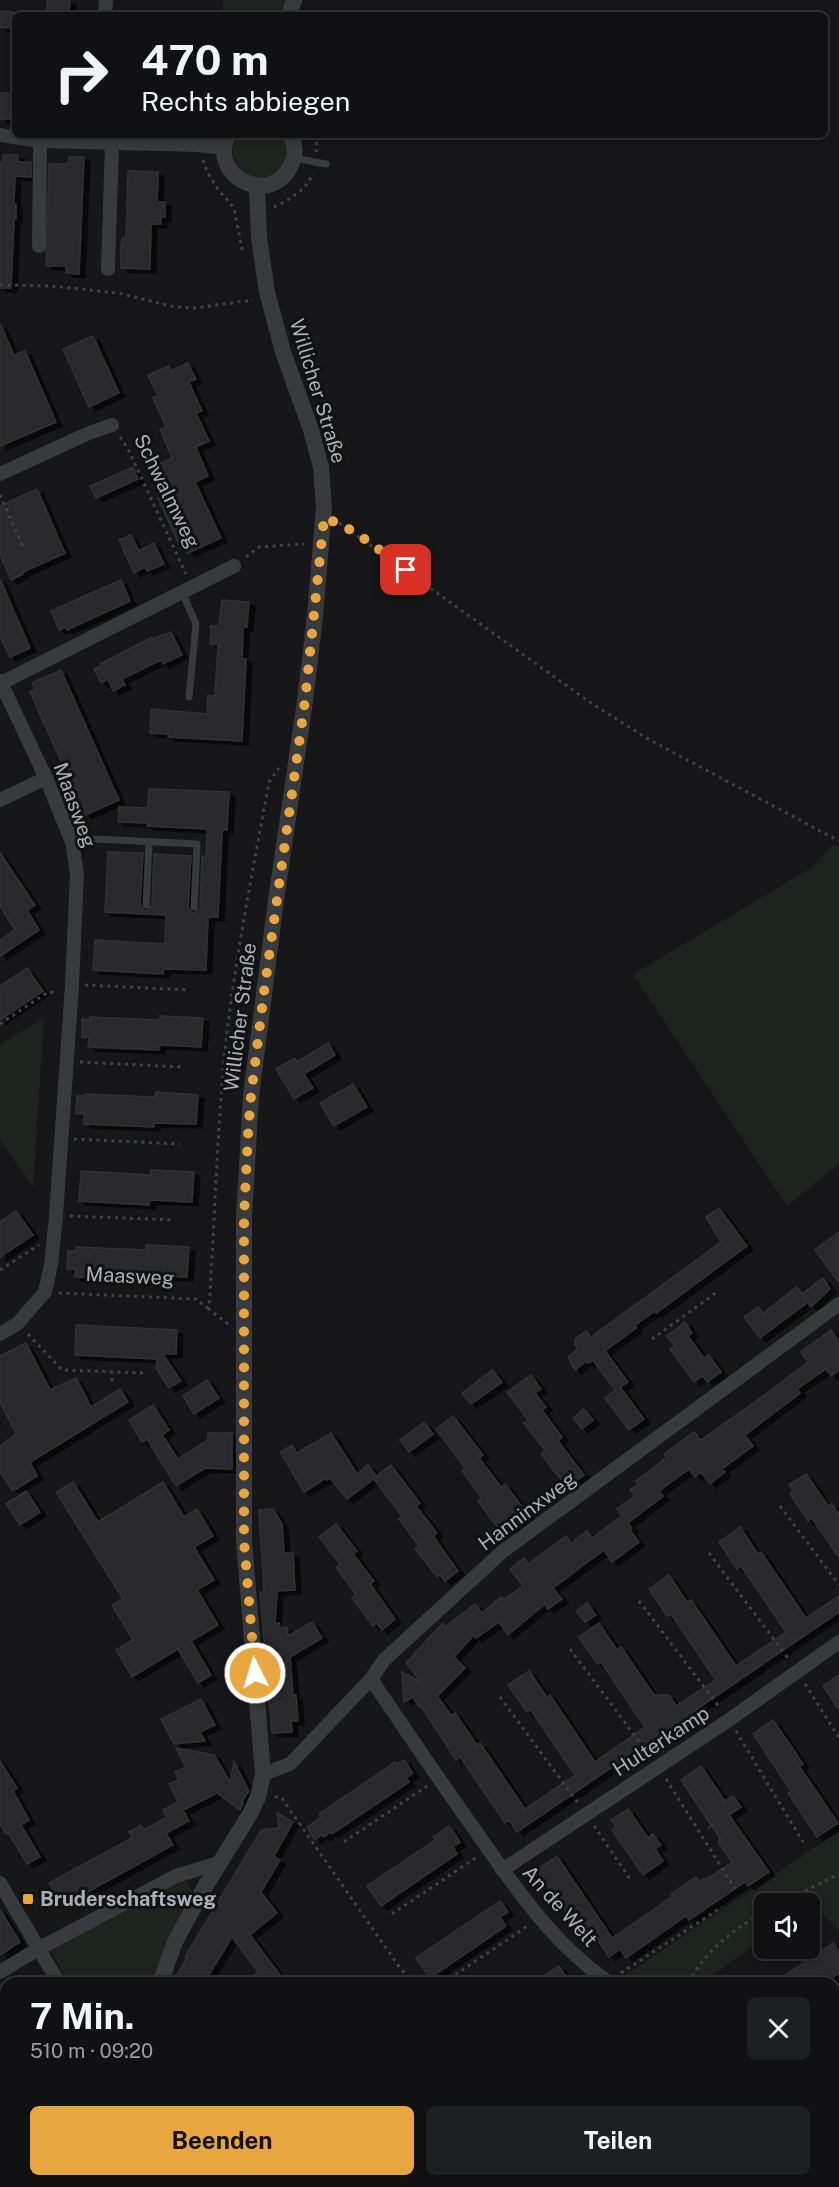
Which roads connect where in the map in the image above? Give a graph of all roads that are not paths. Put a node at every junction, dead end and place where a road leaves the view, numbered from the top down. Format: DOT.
graph roads {
  1 [pos="20,138"];
  2 [pos="291,138"];
  3 [pos="103,140"];
  4 [pos="40,141"];
  5 [pos="226,142"];
  6 [pos="294,158"];
  7 [pos="326,164"];
  8 [pos="257,186"];
  9 [pos="39,246"];
  10 [pos="108,269"];
  11 [pos="112,425"];
  12 [pos="0,474"];
  13 [pos="234,566"];
  14 [pos="187,589"];
  15 [pos="1,682"];
  16 [pos="189,697"];
  17 [pos="46,778"];
  18 [pos="0,800"];
  19 [pos="149,842"];
  20 [pos="72,843"];
  21 [pos="146,905"];
  22 [pos="194,907"];
  23 [pos="839,1304"];
  24 [pos="0,1334"];
  25 [pos="839,1642"];
  26 [pos="371,1679"];
  27 [pos="263,1774"];
  28 [pos="219,1863"];
  29 [pos="502,1870"];
  30 [pos="0,1883"];
  31 [pos="40,1948"];
  32 [pos="0,1972"];
  33 [pos="56,1977"];
  34 [pos="162,1977"];
  35 [pos="603,1977"];
  1 -- 4 [label="street"];
  2 -- 6 [label="street"];
  3 -- 4 [label="street"];
  3 -- 5 [label="street"];
  3 -- 10 [label="street"];
  4 -- 9 [label="street"];
  5 -- 8 [label="street"];
  6 -- 7 [label="lane"];
  6 -- 8 [label="street"];
  8 -- 27 [label="street, Willicher Straße"];
  11 -- 12 [label="street, Schwalmweg"];
  13 -- 14 [label="street, Maasweg"];
  14 -- 15 [label="street, Maasweg"];
  14 -- 16 [label="lane"];
  15 -- 17 [label="street, Maasweg"];
  17 -- 18 [label="street"];
  17 -- 20 [label="street, Maasweg"];
  19 -- 20 [label="lane"];
  19 -- 21 [label="lane"];
  19 -- 22 [label="lane"];
  20 -- 24 [label="street, Maasweg"];
  23 -- 26 [label="street, Hanninxweg"];
  25 -- 29 [label="street, Hulterkamp"];
  26 -- 27 [label="street, Hanninxweg"];
  26 -- 29 [label="street, An de Welt"];
  27 -- 28 [label="street, Willicher Straße"];
  28 -- 31 [label="street"];
  28 -- 34 [label="street, Willicher Straße"];
  29 -- 35 [label="street, An de Welt"];
  30 -- 31 [label="street"];
  31 -- 32 [label="street"];
  31 -- 33 [label="street"];
}
